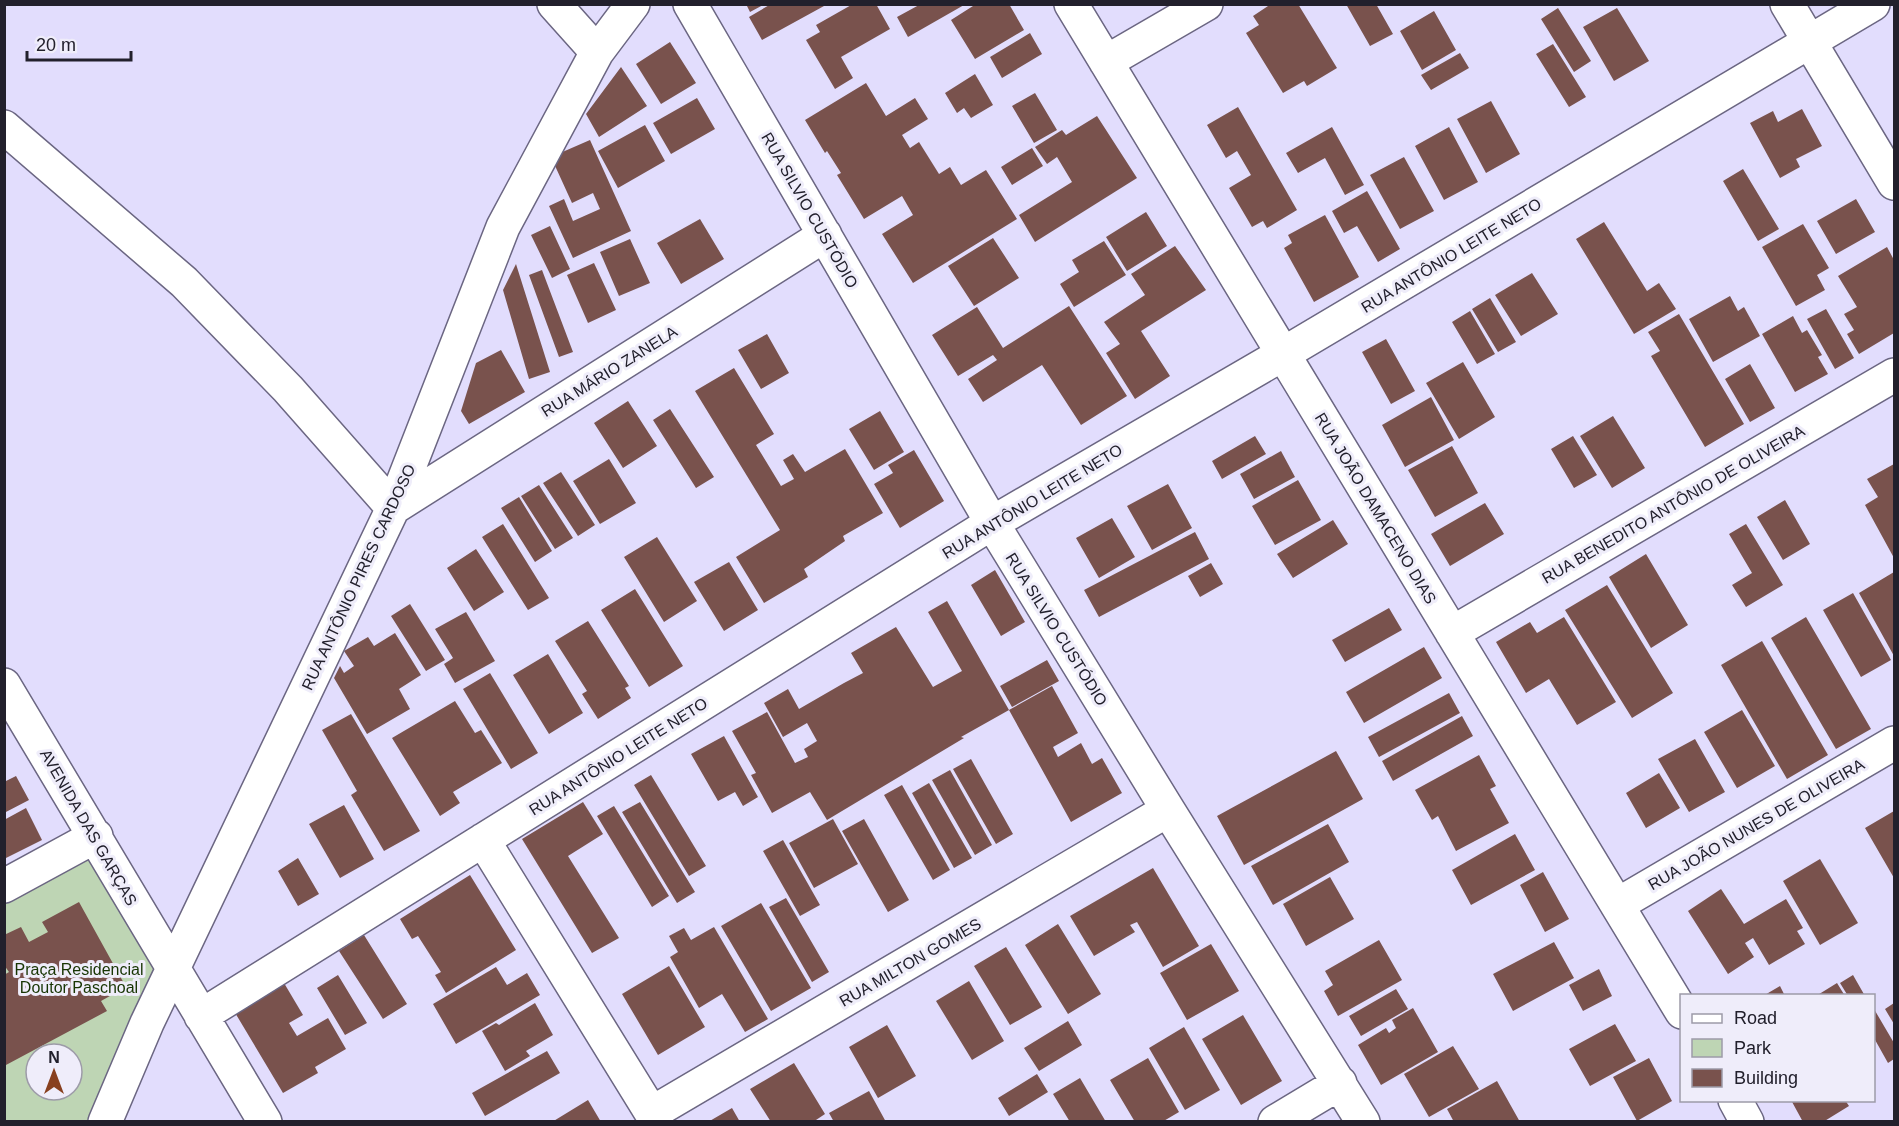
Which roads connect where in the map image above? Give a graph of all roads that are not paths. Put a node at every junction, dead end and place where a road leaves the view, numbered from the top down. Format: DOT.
graph roads {
  1 [pos="554,4"];
  2 [pos="633,4"];
  3 [pos="690,4"];
  4 [pos="1071,4"];
  5 [pos="1206,4"];
  6 [pos="1787,4"];
  7 [pos="1873,4"];
  8 [pos="1810,43"];
  9 [pos="597,52"];
  10 [pos="1106,62"];
  11 [pos="4,127"];
  12 [pos="1894,183"];
  13 [pos="825,235"];
  14 [pos="1283,354"];
  15 [pos="1894,375"];
  16 [pos="393,508"];
  17 [pos="992,523"];
  18 [pos="1452,633"];
  19 [pos="4,686"];
  20 [pos="1894,743"];
  21 [pos="1168,810"];
  22 [pos="96,836"];
  23 [pos="483,840"];
  24 [pos="4,886"];
  25 [pos="1617,905"];
  26 [pos="172,968"];
  27 [pos="1680,1009"];
  28 [pos="201,1016"];
  29 [pos="1340,1083"];
  30 [pos="1736,1102"];
  31 [pos="654,1117"];
  32 [pos="105,1122"];
  33 [pos="265,1122"];
  34 [pos="1275,1122"];
  35 [pos="1363,1122"];
  36 [pos="1748,1122"];
  1 -- 9 [label="street"];
  2 -- 9 [label="street, RUA ANTÔNIO PIRES CARDOSO"];
  3 -- 13 [label="street, RUA SILVIO CUSTÓDIO"];
  4 -- 10 [label="street, RUA JOÃO DAMACENO DIAS"];
  5 -- 10 [label="street"];
  6 -- 8 [label="street"];
  7 -- 8 [label="street, RUA ANTÔNIO LEITE NETO"];
  8 -- 12 [label="street"];
  8 -- 14 [label="street, RUA ANTÔNIO LEITE NETO"];
  9 -- 16 [label="street, RUA ANTÔNIO PIRES CARDOSO"];
  10 -- 14 [label="street, RUA JOÃO DAMACENO DIAS"];
  11 -- 16 [label="street"];
  13 -- 16 [label="street, RUA MÁRIO ZANELA"];
  13 -- 17 [label="street, RUA SILVIO CUSTÓDIO"];
  14 -- 17 [label="street, RUA ANTÔNIO LEITE NETO"];
  14 -- 18 [label="street, RUA JOÃO DAMACENO DIAS"];
  15 -- 18 [label="street, RUA BENEDITO ANTÔNIO DE OLIVEIRA"];
  16 -- 26 [label="street, RUA ANTÔNIO PIRES CARDOSO"];
  17 -- 21 [label="street, RUA SILVIO CUSTÓDIO"];
  17 -- 23 [label="street, RUA ANTÔNIO LEITE NETO"];
  18 -- 25 [label="street, RUA JOÃO DAMACENO DIAS"];
  19 -- 22 [label="street, AVENIDA DAS GARÇAS"];
  20 -- 25 [label="street, RUA JOÃO NUNES DE OLIVEIRA"];
  21 -- 29 [label="street, RUA SILVIO CUSTÓDIO"];
  21 -- 31 [label="street, RUA MILTON GOMES"];
  22 -- 24 [label="street"];
  22 -- 26 [label="street, AVENIDA DAS GARÇAS"];
  23 -- 28 [label="street, RUA ANTÔNIO LEITE NETO"];
  23 -- 31 [label="street"];
  25 -- 27 [label="street, RUA JOÃO DAMACENO DIAS"];
  26 -- 28 [label="street, AVENIDA DAS GARÇAS"];
  26 -- 32 [label="street, RUA ANTÔNIO PIRES CARDOSO"];
  28 -- 33 [label="street, AVENIDA DAS GARÇAS"];
  29 -- 34 [label="street"];
  29 -- 35 [label="street, RUA SILVIO CUSTÓDIO"];
  30 -- 36 [label="street"];
}
